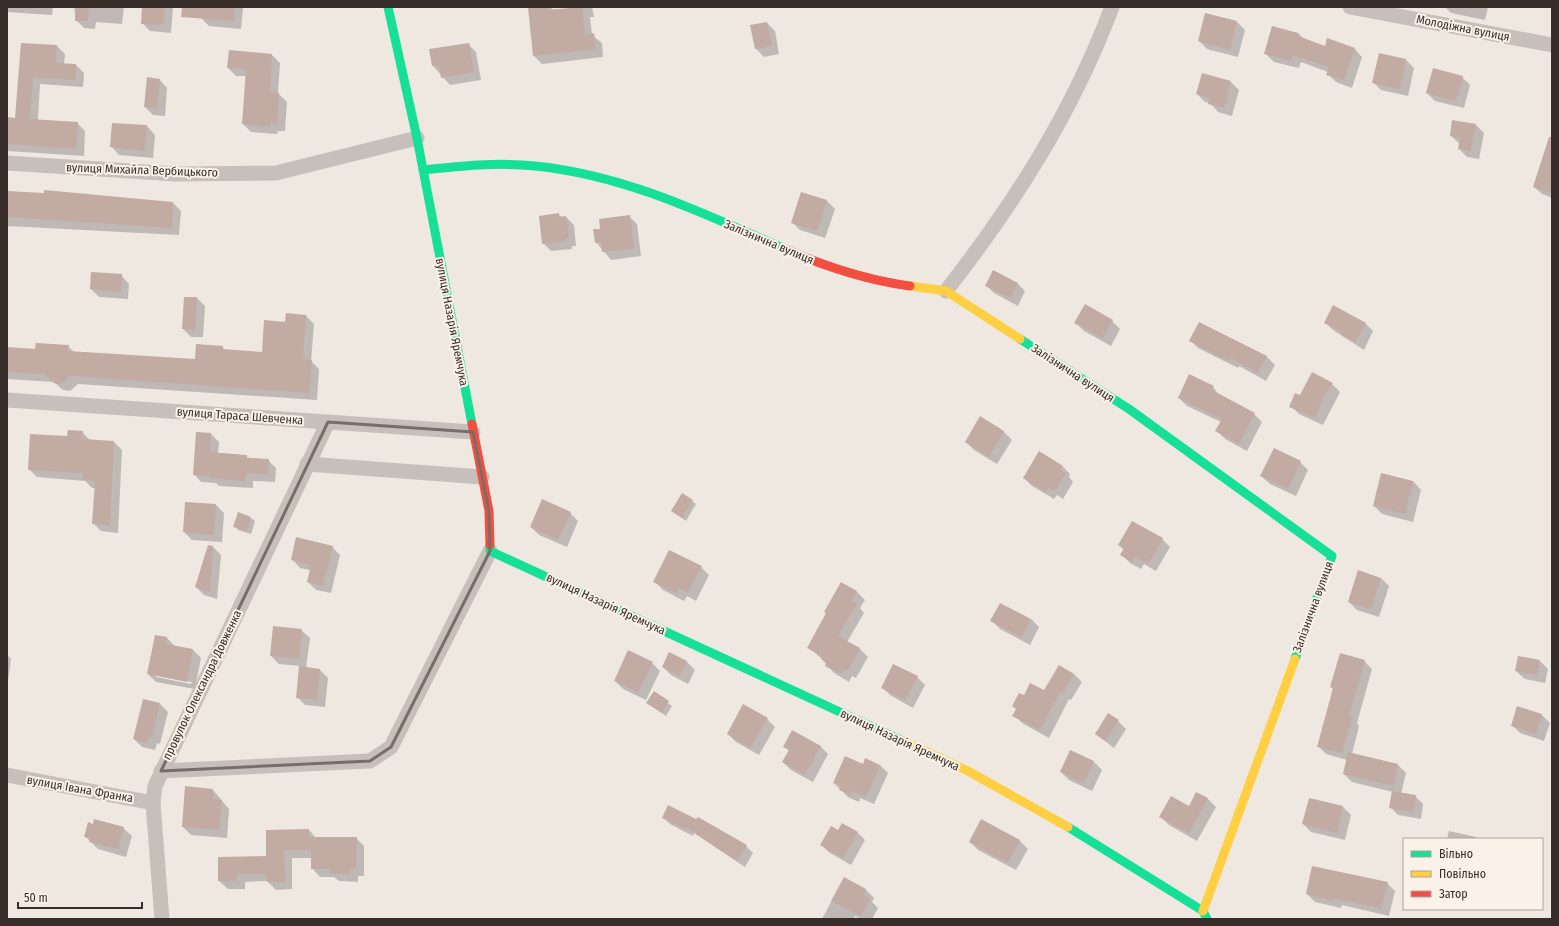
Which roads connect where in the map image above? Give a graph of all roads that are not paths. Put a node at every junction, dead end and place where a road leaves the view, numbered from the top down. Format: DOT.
graph roads {
  1 [pos="388,7"];
  2 [pos="1112,7"];
  3 [pos="1350,7"];
  4 [pos="1552,45"];
  5 [pos="417,138"];
  6 [pos="7,163"];
  7 [pos="423,170"];
  8 [pos="946,290"];
  9 [pos="7,400"];
  10 [pos="328,422"];
  11 [pos="473,432"];
  12 [pos="307,464"];
  13 [pos="482,477"];
  14 [pos="490,551"];
  15 [pos="161,771"];
  16 [pos="7,775"];
  17 [pos="153,802"];
  18 [pos="1205,915"];
  19 [pos="162,919"];
  1 -- 5 [label="street, вулиця Назарія Яремчука"];
  2 -- 8 [label="street"];
  3 -- 4 [label="street, Молодіжна вулиця"];
  5 -- 6 [label="street, вулиця Михайла Вербицького"];
  5 -- 7 [label="street, вулиця Назарія Яремчука"];
  7 -- 8 [label="street, Залізнична вулиця"];
  7 -- 11 [label="street, вулиця Назарія Яремчука"];
  8 -- 18 [label="street, Залізнична вулиця"];
  9 -- 10 [label="street, вулиця Тараса Шевченка"];
  10 -- 11 [label="street, вулиця Тараса Шевченка"];
  10 -- 12 [label="street, провулок Олександра Довженка"];
  11 -- 13 [label="street, вулиця Назарія Яремчука"];
  12 -- 13 [label="street"];
  12 -- 15 [label="street, провулок Олександра Довженка"];
  13 -- 14 [label="street, вулиця Назарія Яремчука"];
  14 -- 15 [label="street"];
  14 -- 18 [label="street, вулиця Назарія Яремчука"];
  15 -- 17 [label="street, провулок Олександра Довженка"];
  16 -- 17 [label="street, вулиця Івана Франка"];
  17 -- 19 [label="street, провулок Олександра Довженка"];
}
